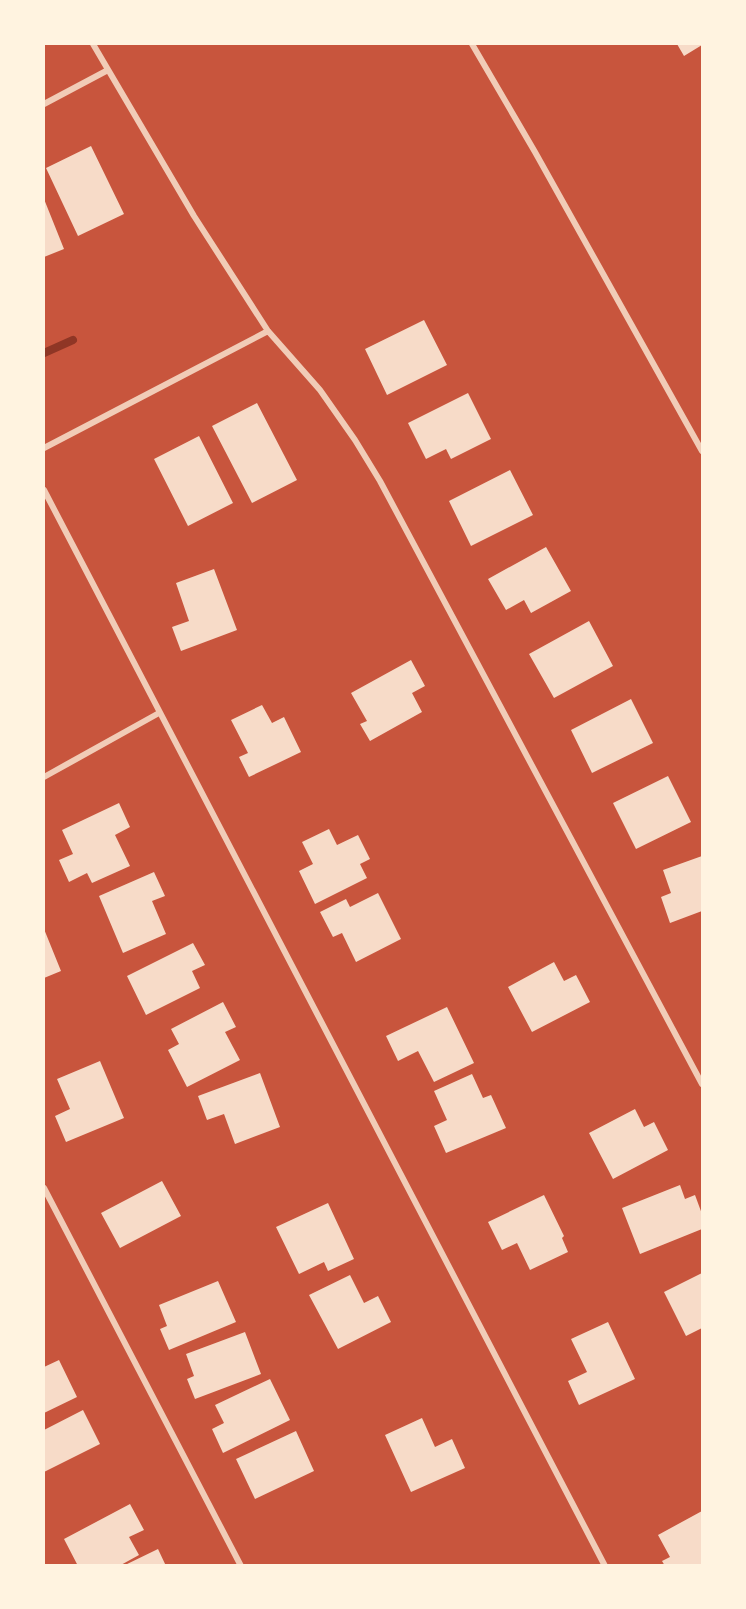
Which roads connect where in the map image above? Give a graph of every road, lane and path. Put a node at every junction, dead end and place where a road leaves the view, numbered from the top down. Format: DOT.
graph roads {
  1 [pos="93,44"];
  2 [pos="472,44"];
  3 [pos="108,70"];
  4 [pos="44,104"];
  5 [pos="268,331"];
  6 [pos="44,448"];
  7 [pos="702,451"];
  8 [pos="44,490"];
  9 [pos="159,713"];
  10 [pos="44,777"];
  11 [pos="702,1084"];
  12 [pos="44,1188"];
  13 [pos="241,1566"];
  14 [pos="605,1566"];
  1 -- 3 [label="street"];
  2 -- 7 [label="street"];
  3 -- 4 [label="street"];
  3 -- 5 [label="street"];
  5 -- 6 [label="street"];
  5 -- 11 [label="street"];
  8 -- 9 [label="street"];
  9 -- 10 [label="street"];
  9 -- 14 [label="street"];
  12 -- 13 [label="street"];
}
